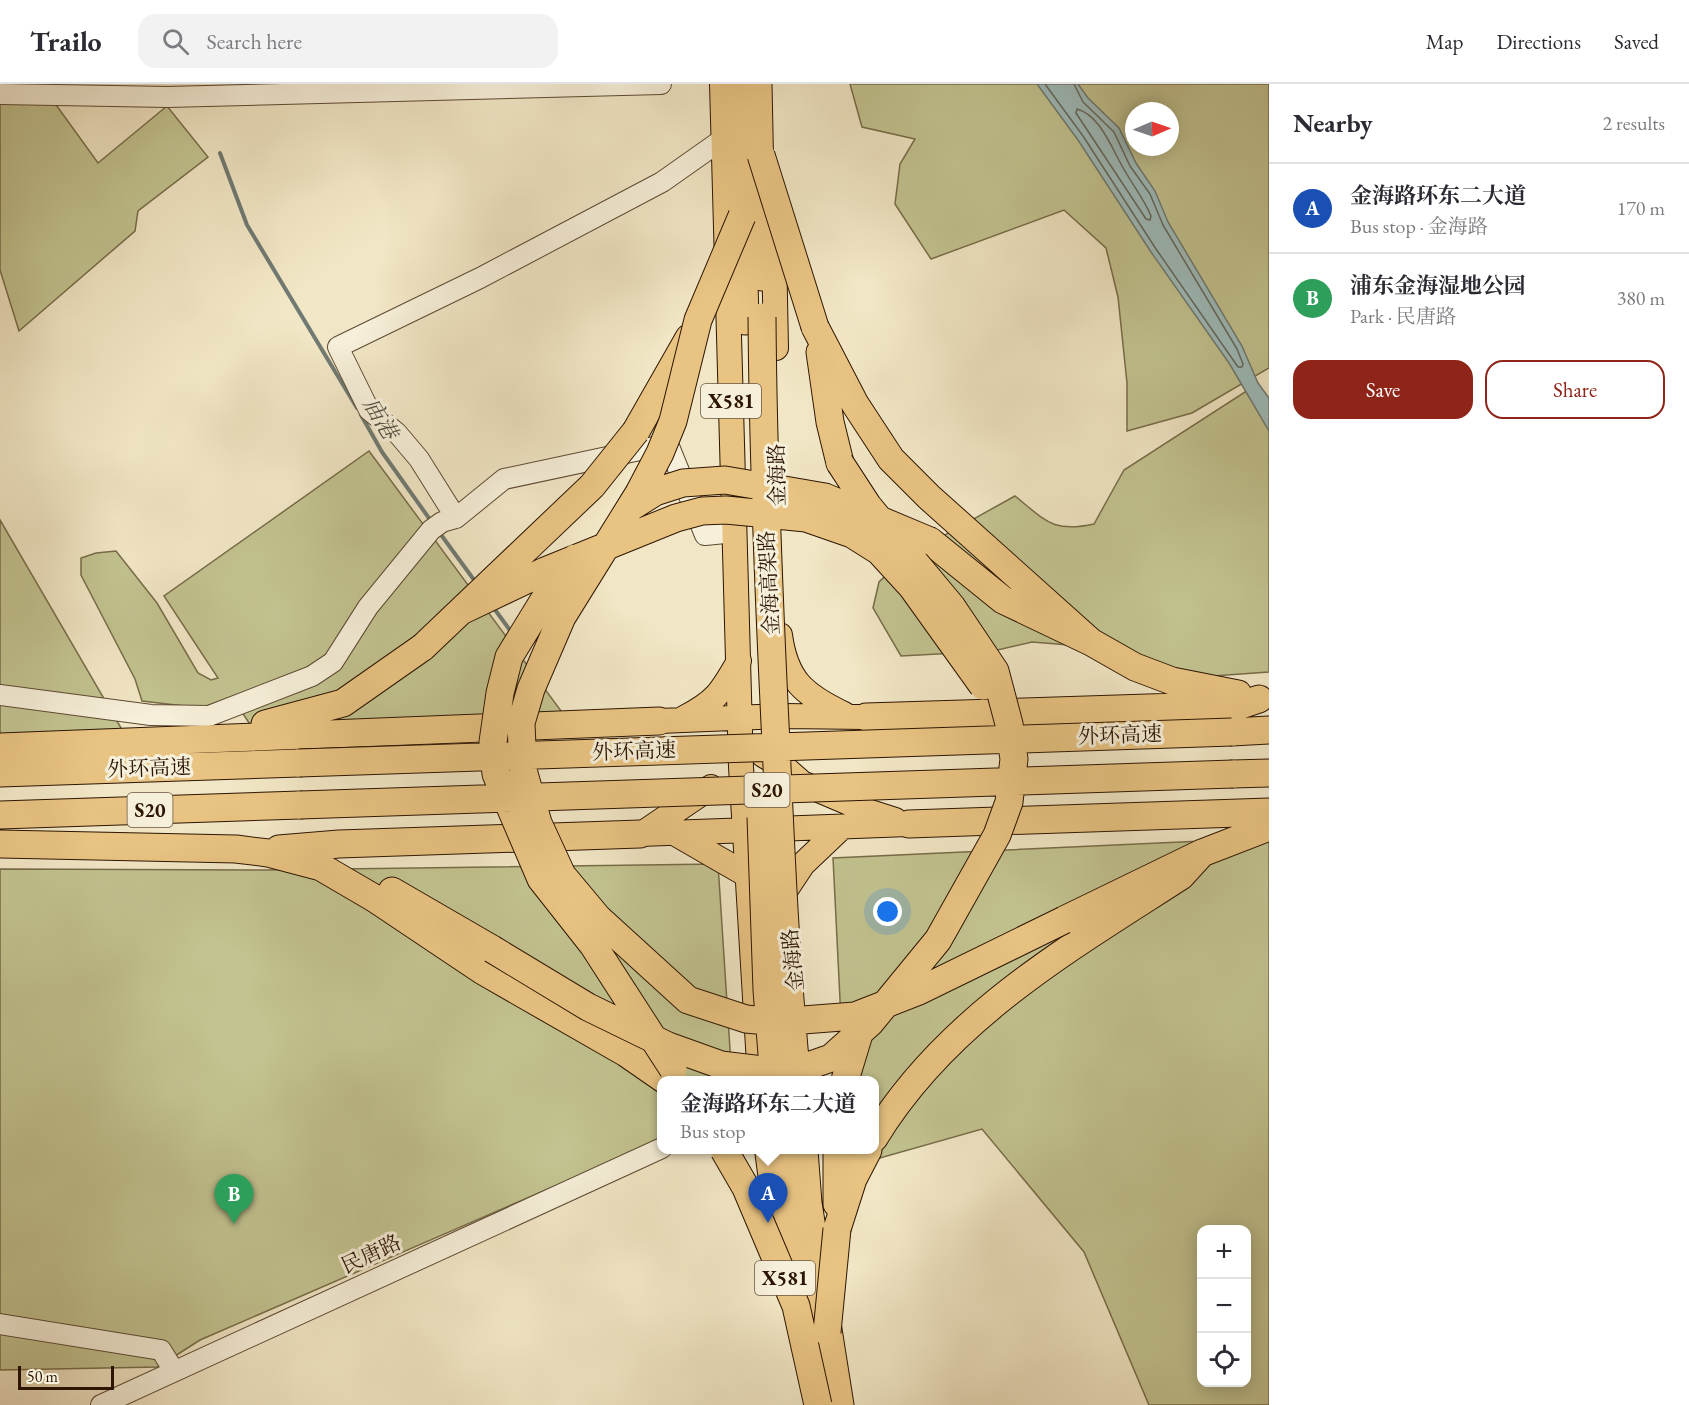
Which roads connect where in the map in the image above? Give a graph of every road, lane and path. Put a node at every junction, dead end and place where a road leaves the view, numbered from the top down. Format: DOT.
graph roads {
  1 [pos="661,84"];
  2 [pos="722,84"];
  3 [pos="739,84"];
  4 [pos="759,84"];
  5 [pos="769,84"];
  6 [pos="116,90"];
  7 [pos="0,94"];
  8 [pos="723,139"];
  9 [pos="761,155"];
  10 [pos="742,216"];
  11 [pos="698,321"];
  12 [pos="815,327"];
  13 [pos="443,523"];
  14 [pos="735,532"];
  15 [pos="461,610"];
  16 [pos="780,634"];
  17 [pos="1091,642"];
  18 [pos="739,661"];
  19 [pos="0,695"];
  20 [pos="1264,699"];
  21 [pos="856,716"];
  22 [pos="670,721"];
  23 [pos="783,721"];
  24 [pos="741,724"];
  25 [pos="1269,730"];
  26 [pos="193,739"];
  27 [pos="0,747"];
  28 [pos="763,755"];
  29 [pos="741,767"];
  30 [pos="785,768"];
  31 [pos="0,773"];
  32 [pos="1269,773"];
  33 [pos="764,785"];
  34 [pos="1269,812"];
  35 [pos="0,815"];
  36 [pos="745,820"];
  37 [pos="786,820"];
  38 [pos="909,824"];
  39 [pos="842,827"];
  40 [pos="1269,827"];
  41 [pos="674,833"];
  42 [pos="640,834"];
  43 [pos="0,844"];
  44 [pos="268,853"];
  45 [pos="1202,853"];
  46 [pos="747,875"];
  47 [pos="785,891"];
  48 [pos="488,960"];
  49 [pos="659,1076"];
  50 [pos="677,1076"];
  51 [pos="760,1076"];
  52 [pos="774,1076"];
  53 [pos="797,1076"];
  54 [pos="806,1076"];
  55 [pos="846,1076"];
  56 [pos="879,1129"];
  57 [pos="657,1150"];
  58 [pos="727,1154"];
  59 [pos="768,1154"];
  60 [pos="782,1154"];
  61 [pos="805,1154"];
  62 [pos="815,1154"];
  63 [pos="837,1154"];
  64 [pos="866,1154"];
  65 [pos="837,1229"];
  66 [pos="0,1324"];
  67 [pos="827,1332"];
  68 [pos="174,1371"];
  69 [pos="101,1405"];
  70 [pos="807,1405"];
  71 [pos="819,1405"];
  72 [pos="840,1405"];
  73 [pos="853,1405"];
  1 -- 6 [label="street"];
  2 -- 8 [label="main road, 金海路 / X581"];
  3 -- 10 [label="highway, 金海高架路"];
  4 -- 9 [label="highway, 金海高架路"];
  5 -- 16 [label="main road, 金海路 / X581"];
  6 -- 7 [label="street"];
  8 -- 13 [label="street"];
  8 -- 14 [label="main road, 金海路 / X581"];
  9 -- 12 [label="highway, bridge"];
  9 -- 53 [label="highway, 金海高架路, bridge"];
  10 -- 11 [label="highway, bridge"];
  10 -- 52 [label="highway, 金海高架路, bridge"];
  11 -- 15 [label="highway, bridge"];
  11 -- 45 [label="highway, bridge"];
  12 -- 17 [label="highway"];
  12 -- 48 [label="highway, bridge"];
  13 -- 14 [label="street"];
  13 -- 19 [label="street"];
  14 -- 18 [label="main road, 金海路 / X581"];
  15 -- 26 [label="highway, bridge"];
  15 -- 55 [label="highway, bridge"];
  16 -- 21 [label="main road"];
  16 -- 23 [label="main road, 金海路 / X581"];
  17 -- 20 [label="highway"];
  17 -- 50 [label="highway, bridge"];
  18 -- 22 [label="main road"];
  18 -- 24 [label="main road, 金海路 / X581"];
  20 -- 21 [label="highway"];
  21 -- 23 [label="main road"];
  21 -- 30 [label="main road"];
  22 -- 24 [label="main road"];
  22 -- 26 [label="highway"];
  22 -- 29 [label="main road"];
  23 -- 24 [label="main road"];
  23 -- 28 [label="main road"];
  23 -- 30 [label="main road, 金海路 / X581"];
  24 -- 28 [label="main road"];
  24 -- 29 [label="main road, 金海路 / X581"];
  25 -- 31 [label="highway, 外环高速 / S20, bridge"];
  26 -- 27 [label="highway"];
  28 -- 29 [label="main road"];
  28 -- 30 [label="main road"];
  29 -- 33 [label="main road"];
  29 -- 36 [label="main road, 金海路 / X581"];
  29 -- 42 [label="main road"];
  30 -- 33 [label="main road"];
  30 -- 37 [label="main road, 金海路 / X581"];
  30 -- 38 [label="main road"];
  32 -- 35 [label="highway, 外环高速 / S20, bridge"];
  33 -- 36 [label="main road"];
  33 -- 37 [label="main road"];
  34 -- 38 [label="highway"];
  36 -- 37 [label="main road"];
  36 -- 41 [label="main road"];
  36 -- 46 [label="main road, 金海路 / X581"];
  37 -- 39 [label="main road"];
  37 -- 47 [label="main road, 金海路 / X581"];
  38 -- 39 [label="main road"];
  39 -- 47 [label="main road"];
  40 -- 45 [label="highway"];
  41 -- 42 [label="main road"];
  41 -- 46 [label="main road"];
  42 -- 44 [label="highway"];
  43 -- 44 [label="highway"];
  44 -- 48 [label="highway"];
  45 -- 56 [label="highway"];
  46 -- 51 [label="main road, 金海路 / X581"];
  47 -- 54 [label="main road, 金海路 / X581"];
  48 -- 49 [label="highway"];
  57 -- 68 [label="street, 民唐路"];
  58 -- 71 [label="highway, bridge"];
  59 -- 70 [label="main road, X581"];
  60 -- 71 [label="highway, bridge"];
  61 -- 67 [label="highway, bridge"];
  62 -- 73 [label="main road, X581"];
  63 -- 65 [label="highway"];
  64 -- 65 [label="highway"];
  65 -- 67 [label="highway, bridge"];
  66 -- 68 [label="street"];
  67 -- 72 [label="highway"];
  68 -- 69 [label="street, 民唐路"];
}
